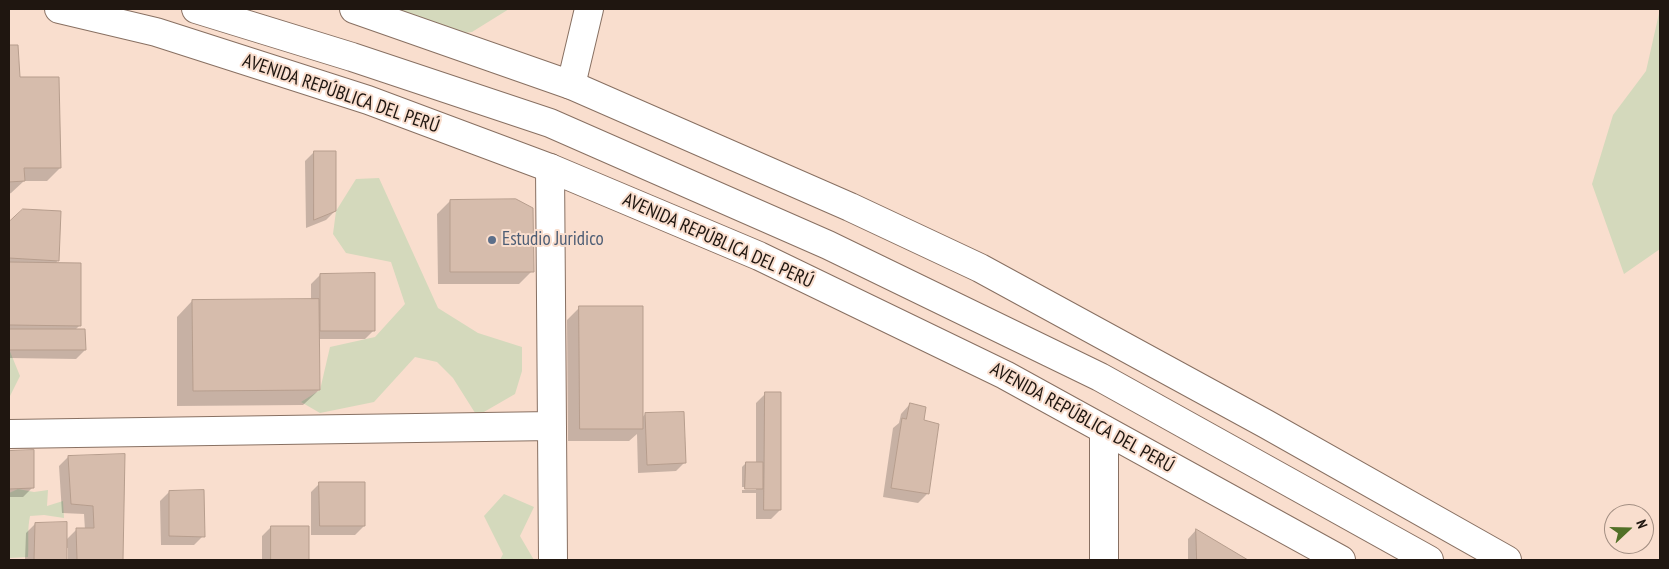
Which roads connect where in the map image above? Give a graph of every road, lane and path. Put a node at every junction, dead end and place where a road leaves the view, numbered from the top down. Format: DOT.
graph roads {
  1 [pos="59,9"];
  2 [pos="196,9"];
  3 [pos="354,9"];
  4 [pos="589,9"];
  5 [pos="571,85"];
  6 [pos="550,168"];
  7 [pos="552,426"];
  8 [pos="1104,430"];
  9 [pos="9,434"];
  10 [pos="553,560"];
  11 [pos="1104,560"];
  12 [pos="1341,560"];
  13 [pos="1429,560"];
  14 [pos="1507,560"];
  1 -- 6 [label="main road, AVENIDA REPÚBLICA DEL PERÚ"];
  2 -- 13 [label="main road"];
  3 -- 5 [label="main road"];
  4 -- 5 [label="main road"];
  5 -- 14 [label="main road"];
  6 -- 7 [label="main road"];
  6 -- 8 [label="main road, AVENIDA REPÚBLICA DEL PERÚ"];
  7 -- 9 [label="main road"];
  7 -- 10 [label="main road"];
  8 -- 11 [label="main road"];
  8 -- 12 [label="main road, AVENIDA REPÚBLICA DEL PERÚ"];
}
